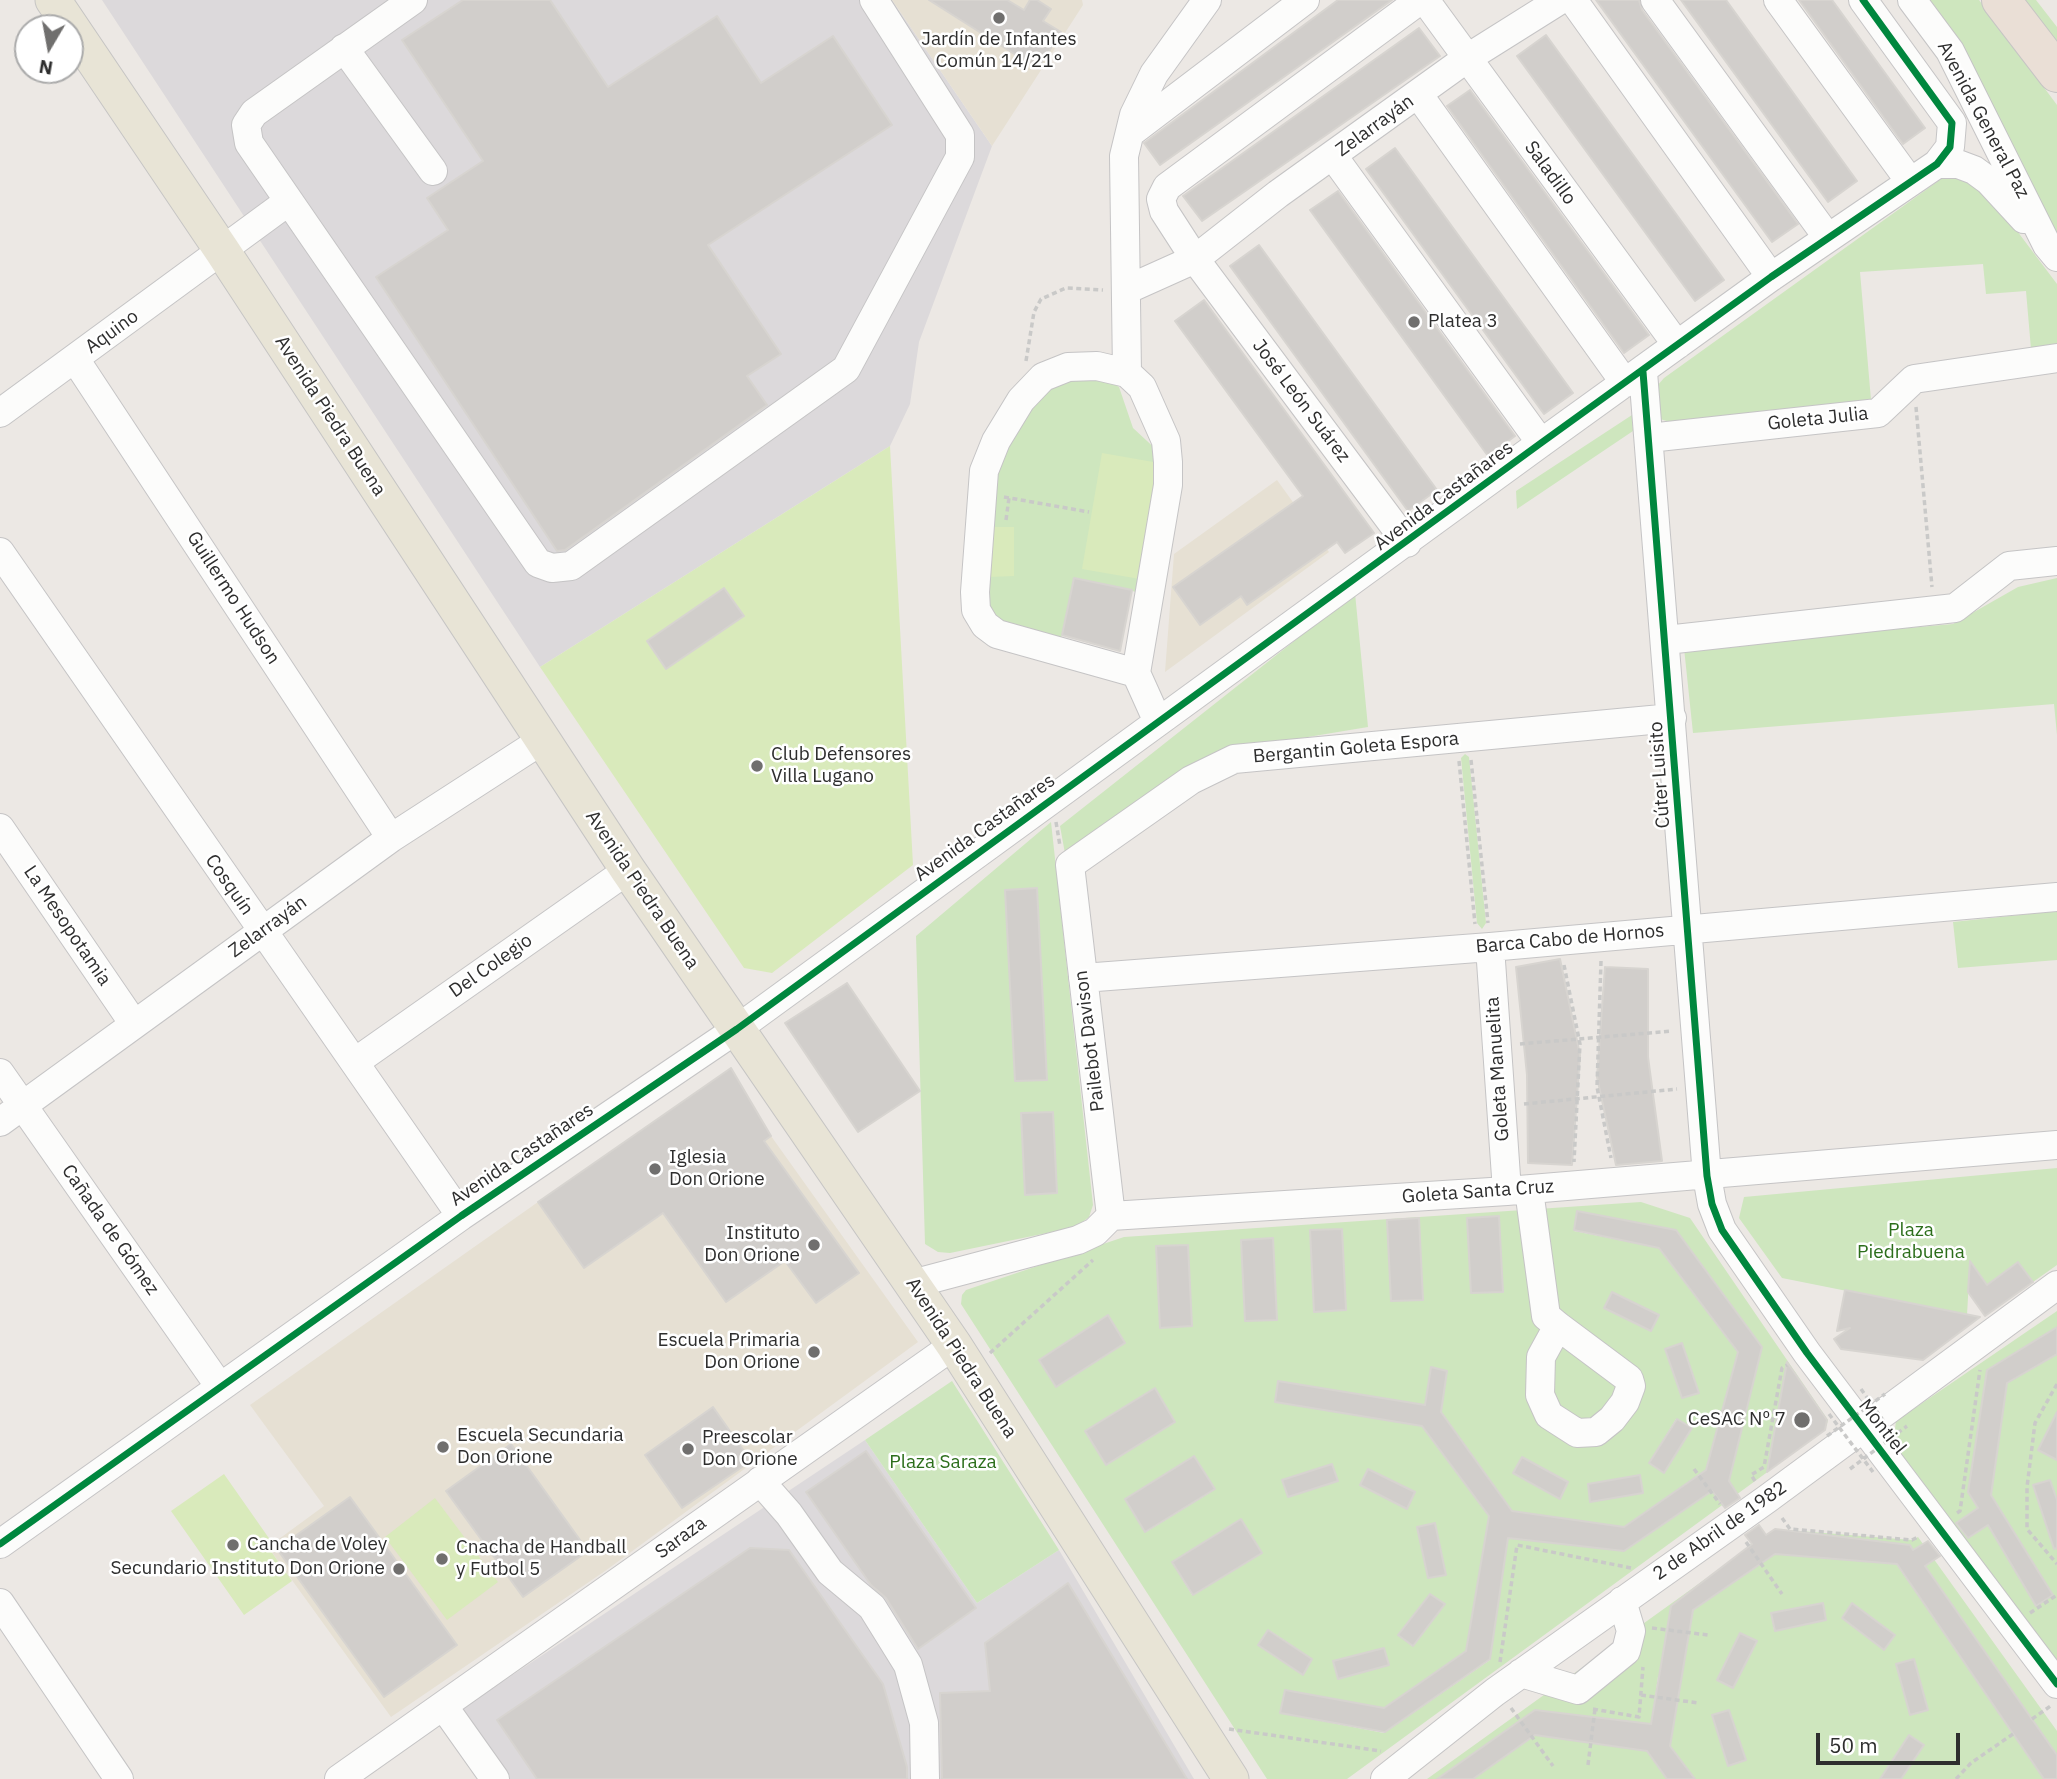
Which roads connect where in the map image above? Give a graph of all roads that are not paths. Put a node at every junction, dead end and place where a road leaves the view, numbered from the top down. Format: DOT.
graph roads {
  1 [pos="53,0"];
  2 [pos="413,0"];
  3 [pos="874,0"];
  4 [pos="1207,0"];
  5 [pos="1305,0"];
  6 [pos="1423,0"];
  7 [pos="1560,0"];
  8 [pos="1573,0"];
  9 [pos="1655,0"];
  10 [pos="1778,0"];
  11 [pos="1863,0"];
  12 [pos="1912,0"];
  13 [pos="2001,0"];
  14 [pos="344,48"];
  15 [pos="1466,59"];
  16 [pos="2057,74"];
  17 [pos="1418,94"];
  18 [pos="1130,133"];
  19 [pos="1333,156"];
  20 [pos="1937,164"];
  21 [pos="433,171"];
  22 [pos="1909,180"];
  23 [pos="289,201"];
  24 [pos="1828,238"];
  25 [pos="2052,251"];
  26 [pos="223,252"];
  27 [pos="1195,259"];
  28 [pos="1771,278"];
  29 [pos="1126,290"];
  30 [pos="1677,345"];
  31 [pos="2057,358"];
  32 [pos="75,359"];
  33 [pos="1127,373"];
  34 [pos="1634,378"];
  35 [pos="0,413"];
  36 [pos="1649,438"];
  37 [pos="1541,443"];
  38 [pos="1407,543"];
  39 [pos="0,552"];
  40 [pos="2057,561"];
  41 [pos="1666,640"];
  42 [pos="1136,673"];
  43 [pos="1672,718"];
  44 [pos="1158,722"];
  45 [pos="541,741"];
  46 [pos="0,828"];
  47 [pos="391,838"];
  48 [pos="1070,865"];
  49 [pos="628,870"];
  50 [pos="2057,897"];
  51 [pos="1688,929"];
  52 [pos="262,932"];
  53 [pos="1486,947"];
  54 [pos="1083,978"];
  55 [pos="134,1024"];
  56 [pos="737,1028"];
  57 [pos="355,1062"];
  58 [pos="0,1073"];
  59 [pos="24,1107"];
  60 [pos="0,1122"];
  61 [pos="2057,1145"];
  62 [pos="1707,1176"];
  63 [pos="1518,1191"];
  64 [pos="461,1216"];
  65 [pos="1111,1216"];
  66 [pos="912,1284"];
  67 [pos="2057,1285"];
  68 [pos="1558,1326"];
  69 [pos="962,1358"];
  70 [pos="220,1387"];
  71 [pos="1858,1420"];
  72 [pos="760,1481"];
  73 [pos="0,1544"];
  74 [pos="1622,1601"];
  75 [pos="0,1603"];
  76 [pos="1521,1673"];
  77 [pos="2057,1684"];
  78 [pos="444,1707"];
  79 [pos="119,1779"];
  80 [pos="339,1779"];
  81 [pos="495,1779"];
  82 [pos="925,1779"];
  83 [pos="1231,1779"];
  84 [pos="1385,1779"];
  1 -- 26 [label="main road, Avenida Piedra Buena"];
  2 -- 14 [label="street"];
  3 -- 23 [label="street"];
  4 -- 18 [label="street"];
  5 -- 18 [label="street"];
  6 -- 15 [label="street, Saladillo"];
  6 -- 27 [label="street, José León Suárez"];
  7 -- 15 [label="street, Zelarrayán"];
  8 -- 28 [label="street"];
  9 -- 24 [label="street"];
  10 -- 22 [label="street"];
  11 -- 20 [label="street, Avenida General Paz"];
  12 -- 25 [label="street, Avenida General Paz"];
  13 -- 16 [label="highway"];
  14 -- 21 [label="street"];
  14 -- 23 [label="street"];
  15 -- 17 [label="street, Zelarrayán"];
  15 -- 30 [label="street, Saladillo"];
  17 -- 19 [label="street, Zelarrayán"];
  17 -- 34 [label="street"];
  18 -- 29 [label="street"];
  19 -- 27 [label="street, Zelarrayán"];
  19 -- 37 [label="street"];
  20 -- 22 [label="street, Avenida Castañares"];
  20 -- 25 [label="street, Avenida General Paz"];
  22 -- 24 [label="street, Avenida Castañares"];
  23 -- 26 [label="street, Aquino"];
  24 -- 28 [label="street, Avenida Castañares"];
  26 -- 32 [label="street, Aquino"];
  26 -- 45 [label="main road, Avenida Piedra Buena"];
  27 -- 29 [label="street, Zelarrayán"];
  27 -- 38 [label="street, José León Suárez"];
  28 -- 30 [label="street, Avenida Castañares"];
  29 -- 33 [label="street"];
  30 -- 34 [label="street, Avenida Castañares"];
  31 -- 36 [label="street, Goleta Julia"];
  32 -- 35 [label="street, Aquino"];
  32 -- 47 [label="street, Guillermo Hudson"];
  33 -- 42 [label="street"];
  33 -- 42 [label="street"];
  34 -- 36 [label="street, Cúter Luisito"];
  34 -- 37 [label="street, Avenida Castañares"];
  36 -- 41 [label="street, Cúter Luisito"];
  37 -- 38 [label="street, Avenida Castañares"];
  38 -- 44 [label="street, Avenida Castañares"];
  39 -- 52 [label="street, Cosquín"];
  40 -- 41 [label="street"];
  41 -- 43 [label="street, Cúter Luisito"];
  42 -- 44 [label="street"];
  43 -- 48 [label="street, Bergantin Goleta Espora"];
  43 -- 51 [label="street, Cúter Luisito"];
  44 -- 56 [label="street, Avenida Castañares"];
  45 -- 47 [label="street, Zelarrayán"];
  45 -- 49 [label="main road, Avenida Piedra Buena"];
  46 -- 55 [label="street, La Mesopotamia"];
  47 -- 52 [label="street, Zelarrayán"];
  48 -- 54 [label="street, Pailebot Davison"];
  49 -- 56 [label="main road, Avenida Piedra Buena"];
  49 -- 57 [label="street, Del Colegio"];
  50 -- 51 [label="street, Barca Cabo de Hornos"];
  51 -- 53 [label="street, Barca Cabo de Hornos"];
  51 -- 62 [label="street, Cúter Luisito"];
  52 -- 55 [label="street, Zelarrayán"];
  52 -- 57 [label="street, Cosquín"];
  53 -- 54 [label="street, Barca Cabo de Hornos"];
  53 -- 63 [label="street, Goleta Manuelita"];
  54 -- 65 [label="street, Pailebot Davison"];
  55 -- 59 [label="street, Zelarrayán"];
  56 -- 64 [label="street, Avenida Castañares"];
  56 -- 66 [label="main road, Avenida Piedra Buena"];
  57 -- 64 [label="street, Cosquín"];
  58 -- 59 [label="street, Cañada de Gómez"];
  59 -- 60 [label="street, Zelarrayán"];
  59 -- 70 [label="street, Cañada de Gómez"];
  61 -- 62 [label="street, Goleta Santa Cruz"];
  62 -- 63 [label="street, Goleta Santa Cruz"];
  62 -- 71 [label="street, Montiel"];
  63 -- 65 [label="street, Goleta Santa Cruz"];
  63 -- 68 [label="street, Goleta Manuelita"];
  64 -- 70 [label="street, Avenida Castañares"];
  65 -- 66 [label="street"];
  66 -- 69 [label="main road, Avenida Piedra Buena"];
  67 -- 71 [label="street, 2 de Abril de 1982"];
  69 -- 72 [label="street, Saraza"];
  69 -- 83 [label="main road, Avenida Piedra Buena"];
  70 -- 73 [label="street, Avenida Castañares"];
  71 -- 74 [label="street, 2 de Abril de 1982"];
  71 -- 77 [label="street, Montiel"];
  72 -- 78 [label="street, Saraza"];
  72 -- 82 [label="street"];
  74 -- 76 [label="street, 2 de Abril de 1982"];
  74 -- 76 [label="street"];
  75 -- 79 [label="street"];
  76 -- 84 [label="street, 2 de Abril de 1982"];
  78 -- 80 [label="street, Saraza"];
  78 -- 81 [label="street"];
}
